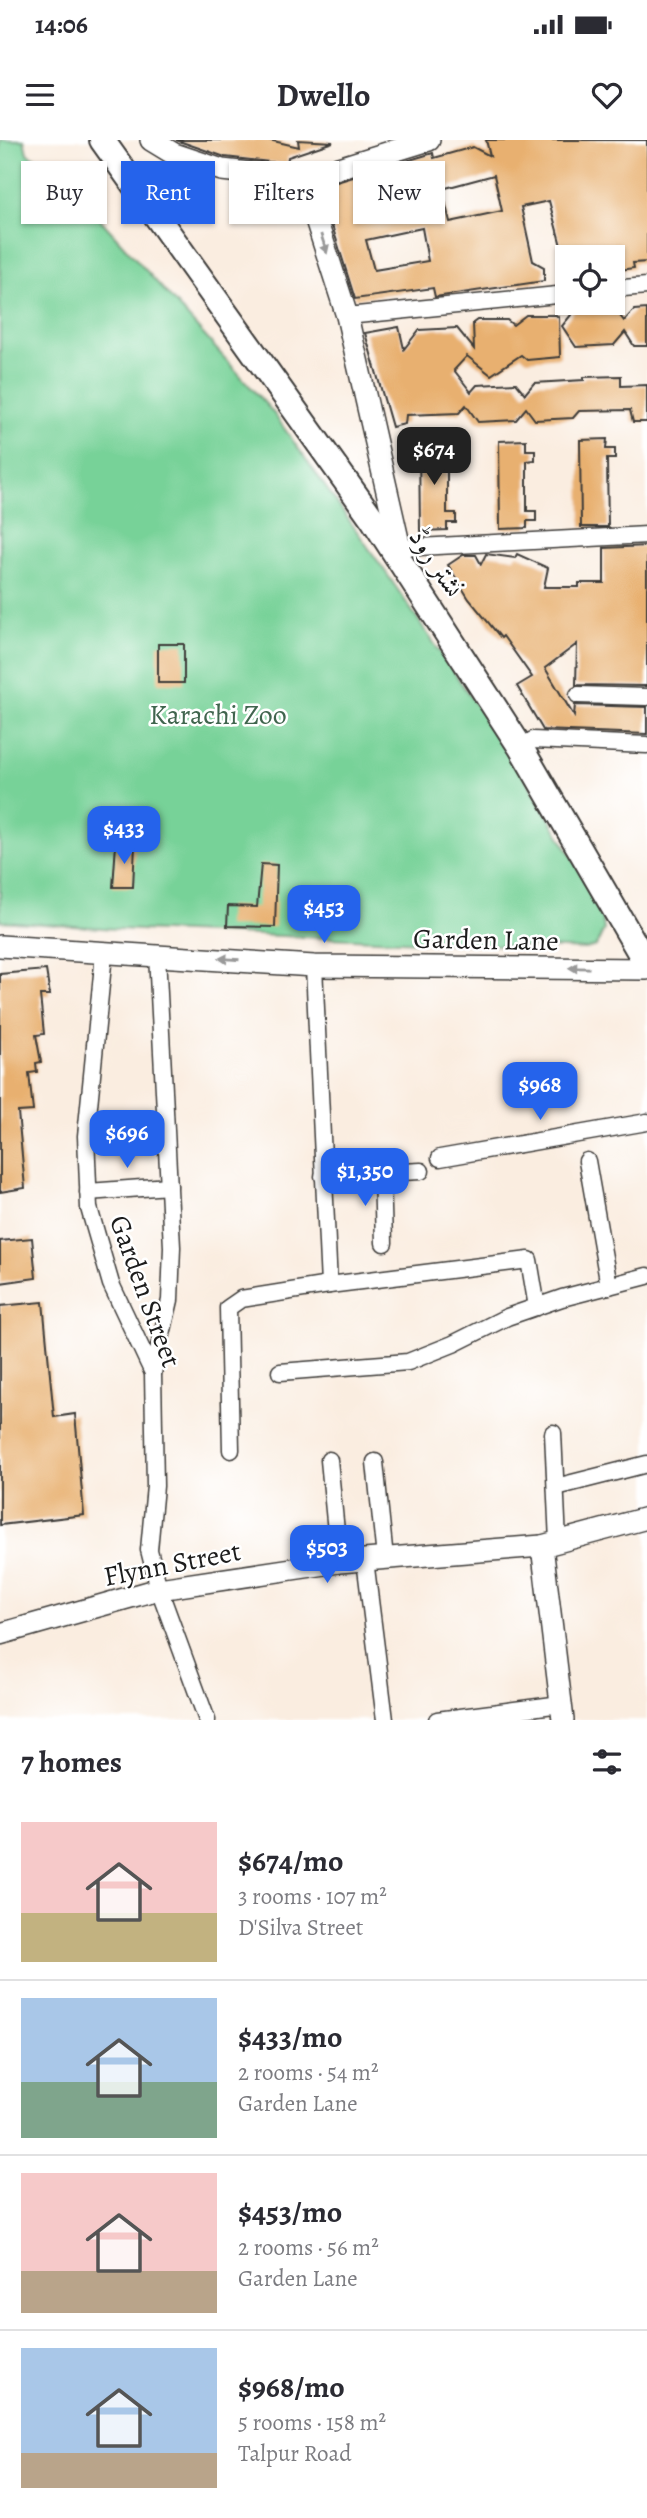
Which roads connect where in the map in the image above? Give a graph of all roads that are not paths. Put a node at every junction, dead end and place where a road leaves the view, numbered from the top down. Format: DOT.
graph roads {
  1 [pos="102,140"];
  2 [pos="118,140"];
  3 [pos="151,140"];
  4 [pos="429,140"];
  5 [pos="339,168"];
  6 [pos="229,171"];
  7 [pos="317,224"];
  8 [pos="647,286"];
  9 [pos="625,288"];
  10 [pos="555,295"];
  11 [pos="347,316"];
  12 [pos="647,535"];
  13 [pos="400,548"];
  14 [pos="578,695"];
  15 [pos="647,697"];
  16 [pos="527,744"];
  17 [pos="647,745"];
  18 [pos="647,932"];
  19 [pos="0,946"];
  20 [pos="104,954"];
  21 [pos="157,955"];
  22 [pos="314,966"];
  23 [pos="647,967"];
  24 [pos="647,1122"];
  25 [pos="440,1158"];
  26 [pos="587,1161"];
  27 [pos="421,1171"];
  28 [pos="382,1173"];
  29 [pos="324,1176"];
  30 [pos="169,1186"];
  31 [pos="88,1192"];
  32 [pos="384,1242"];
  33 [pos="647,1276"];
  34 [pos="329,1285"];
  35 [pos="610,1286"];
  36 [pos="537,1307"];
  37 [pos="280,1372"];
  38 [pos="153,1373"];
  39 [pos="553,1433"];
  40 [pos="231,1450"];
  41 [pos="329,1460"];
  42 [pos="375,1462"];
  43 [pos="647,1464"];
  44 [pos="556,1488"];
  45 [pos="647,1518"];
  46 [pos="550,1544"];
  47 [pos="375,1559"];
  48 [pos="339,1562"];
  49 [pos="159,1589"];
  50 [pos="0,1634"];
  51 [pos="562,1712"];
  52 [pos="207,1720"];
  53 [pos="385,1720"];
  54 [pos="437,1720"];
  1 -- 16 [label="main road, نشتر روڈ"];
  2 -- 13 [label="main road, نشتر روڈ"];
  3 -- 6 [label="street"];
  4 -- 5 [label="street"];
  7 -- 11 [label="street, one-way"];
  8 -- 9 [label="street"];
  10 -- 11 [label="street"];
  11 -- 13 [label="street"];
  12 -- 13 [label="street"];
  13 -- 16 [label="main road, نشتر روڈ"];
  14 -- 15 [label="street"];
  16 -- 17 [label="street"];
  16 -- 18 [label="main road, نشتر روڈ"];
  16 -- 23 [label="main road, نشتر روڈ"];
  19 -- 20 [label="street, Garden Lane"];
  20 -- 21 [label="street, Garden Lane"];
  20 -- 31 [label="street, Garden Street"];
  22 -- 21 [label="street, Garden Lane, one-way"];
  21 -- 30 [label="street"];
  23 -- 22 [label="street, Garden Lane, one-way"];
  22 -- 29 [label="street"];
  24 -- 25 [label="street"];
  26 -- 35 [label="street"];
  27 -- 28 [label="street"];
  28 -- 29 [label="street"];
  28 -- 32 [label="street"];
  29 -- 34 [label="street"];
  30 -- 31 [label="street"];
  30 -- 38 [label="street"];
  31 -- 38 [label="street, Garden Street"];
  33 -- 35 [label="street"];
  34 -- 36 [label="street"];
  34 -- 40 [label="street"];
  35 -- 36 [label="street"];
  36 -- 37 [label="street"];
  38 -- 49 [label="street, Garden Street"];
  39 -- 44 [label="street"];
  41 -- 48 [label="street"];
  42 -- 47 [label="street"];
  43 -- 44 [label="street"];
  44 -- 46 [label="street"];
  45 -- 46 [label="street, Flynn Street"];
  46 -- 47 [label="street, Flynn Street"];
  46 -- 51 [label="street"];
  47 -- 48 [label="street, Flynn Street"];
  47 -- 53 [label="street"];
  48 -- 49 [label="street, Flynn Street"];
  49 -- 50 [label="street, Flynn Street"];
  49 -- 52 [label="street, Garden Street"];
  51 -- 54 [label="street"];
}
